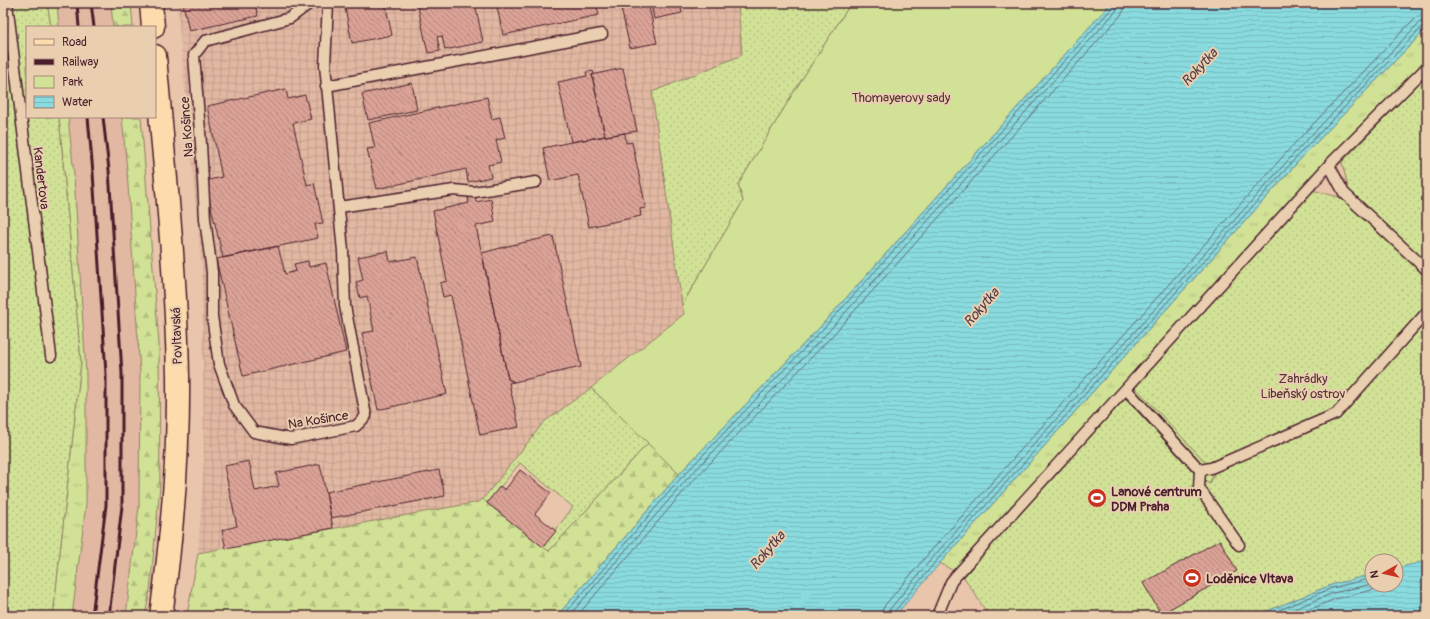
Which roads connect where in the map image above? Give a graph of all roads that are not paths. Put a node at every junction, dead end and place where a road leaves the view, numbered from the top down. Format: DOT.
graph roads {
  1 [pos="7,3"];
  2 [pos="151,3"];
  3 [pos="310,3"];
  4 [pos="328,3"];
  5 [pos="153,26"];
  6 [pos="602,34"];
  7 [pos="156,69"];
  8 [pos="1426,69"];
  9 [pos="326,86"];
  10 [pos="1329,165"];
  11 [pos="536,182"];
  12 [pos="339,207"];
  13 [pos="1427,270"];
  14 [pos="1427,312"];
  15 [pos="51,356"];
  16 [pos="1126,389"];
  17 [pos="1200,470"];
  18 [pos="1239,545"];
  19 [pos="161,616"];
  20 [pos="937,616"];
  1 -- 15 [label="lane, Kandertova"];
  2 -- 5 [label="main road"];
  3 -- 12 [label="lane, Na Košince"];
  4 -- 9 [label="lane, Na Košince"];
  6 -- 9 [label="lane"];
  7 -- 19 [label="main road, Povltavská"];
  8 -- 10 [label="lane"];
  9 -- 12 [label="lane, Na Košince"];
  10 -- 13 [label="lane"];
  10 -- 16 [label="lane"];
  11 -- 12 [label="lane"];
  14 -- 17 [label="lane"];
  16 -- 17 [label="lane"];
  16 -- 20 [label="lane"];
  17 -- 18 [label="lane"];
}
